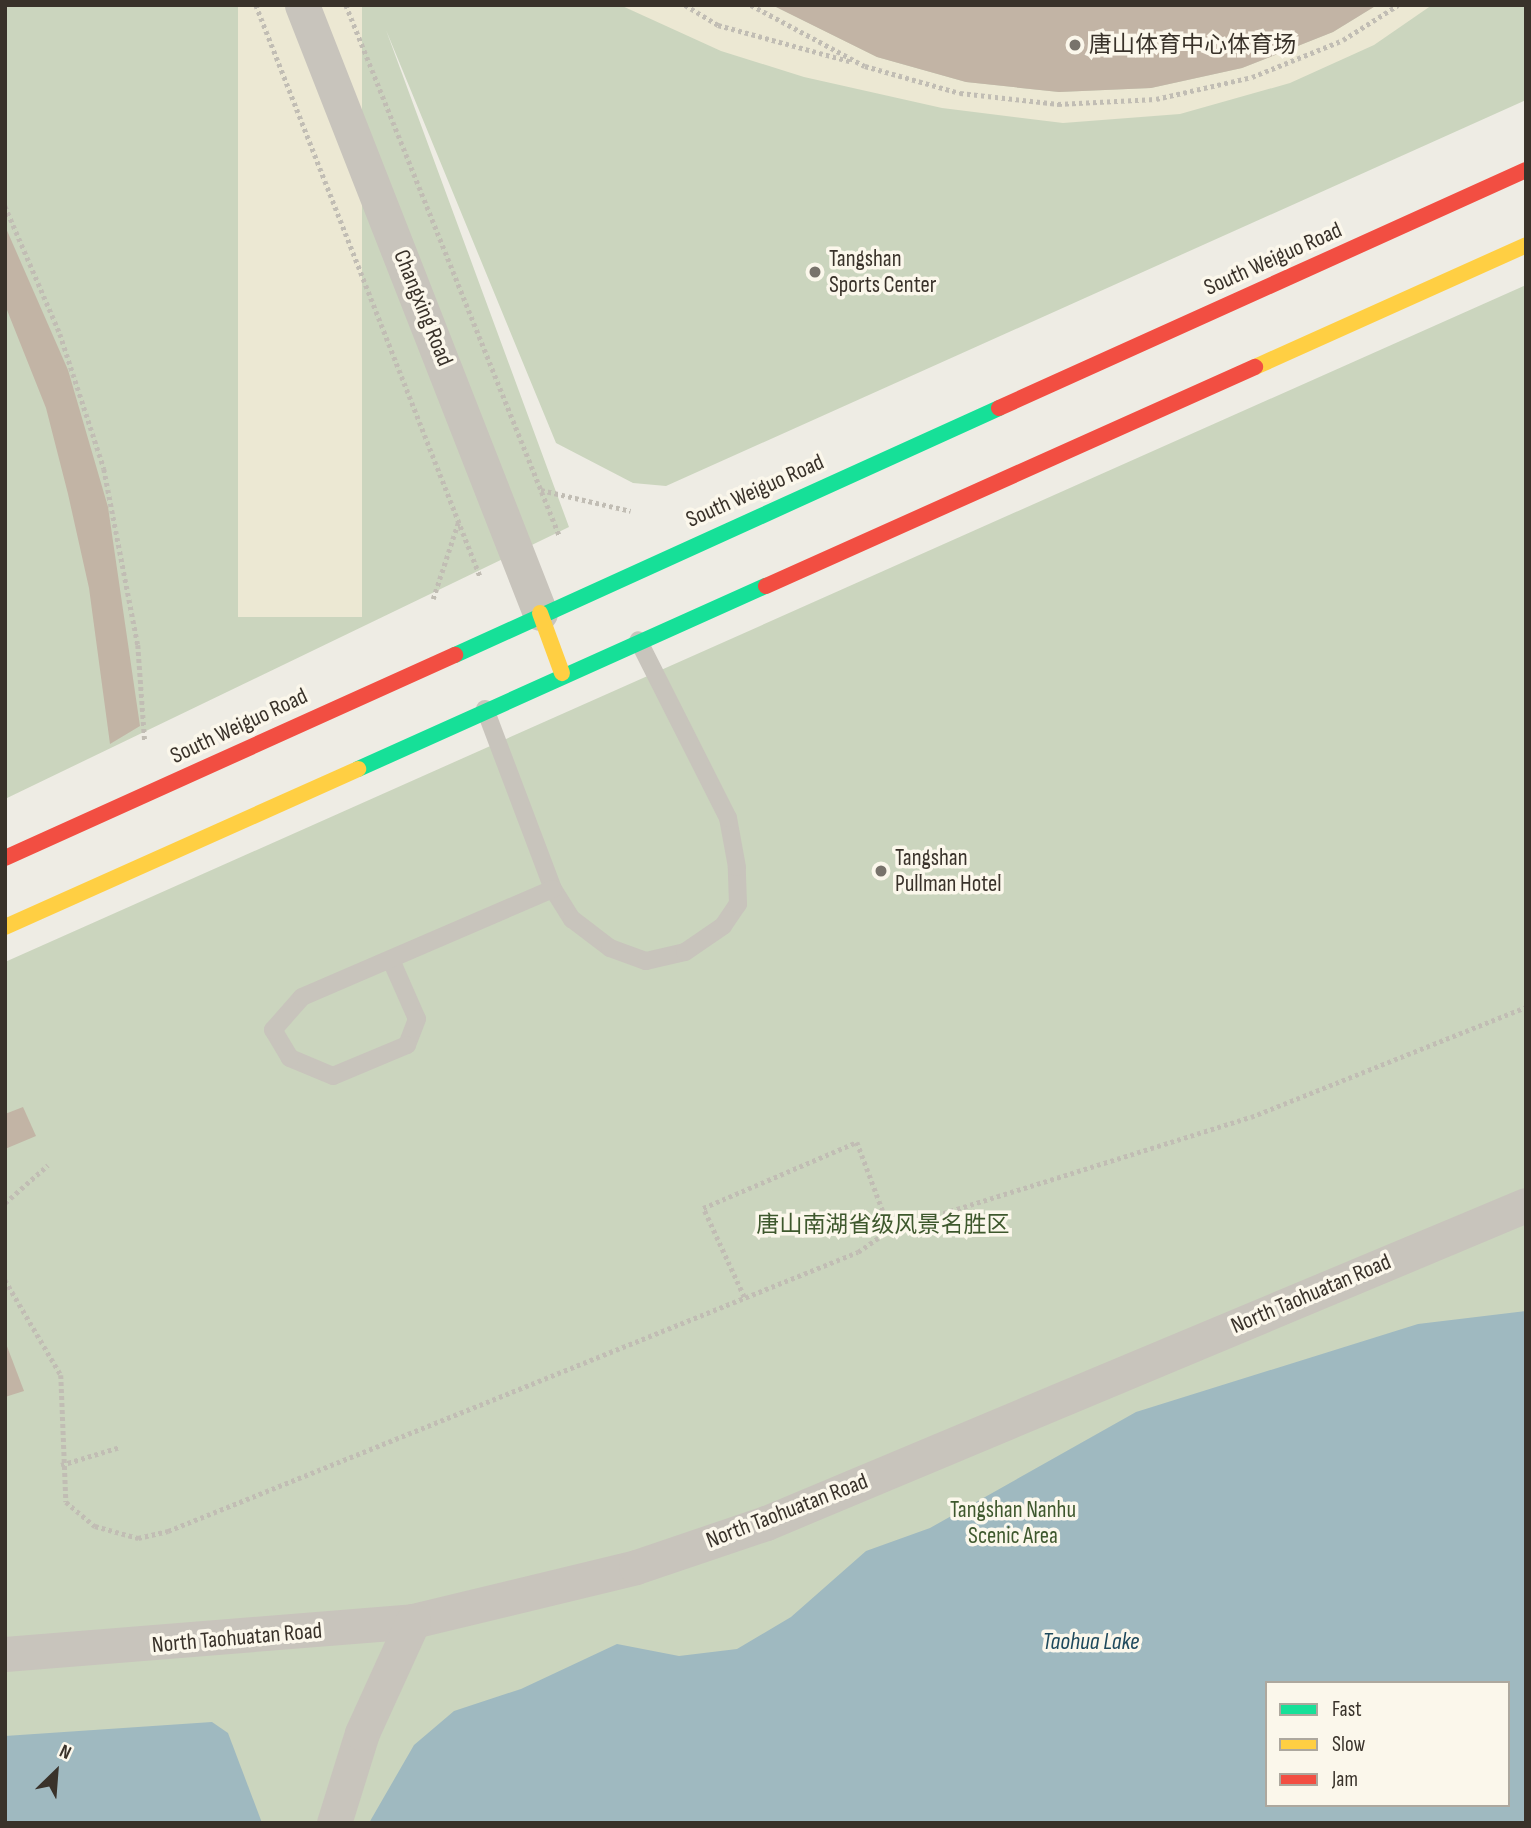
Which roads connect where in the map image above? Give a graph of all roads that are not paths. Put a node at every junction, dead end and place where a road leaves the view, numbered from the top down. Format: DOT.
graph roads {
  1 [pos="302,5"];
  2 [pos="1526,170"];
  3 [pos="1526,245"];
  4 [pos="540,613"];
  5 [pos="637,639"];
  6 [pos="562,673"];
  7 [pos="485,709"];
  8 [pos="5,858"];
  9 [pos="553,889"];
  10 [pos="5,927"];
  11 [pos="391,960"];
  12 [pos="1526,1205"];
  13 [pos="414,1621"];
  14 [pos="5,1654"];
  15 [pos="334,1823"];
  1 -- 4 [label="street, Changxing Road"];
  2 -- 4 [label="main road, South Weiguo Road"];
  3 -- 5 [label="main road"];
  4 -- 6 [label="main road"];
  4 -- 8 [label="main road, South Weiguo Road"];
  5 -- 6 [label="main road"];
  5 -- 9 [label="lane"];
  6 -- 7 [label="main road"];
  7 -- 9 [label="lane"];
  7 -- 10 [label="main road"];
  9 -- 11 [label="lane"];
  11 -- 11 [label="lane"];
  12 -- 13 [label="street, North Taohuatan Road"];
  13 -- 14 [label="street, North Taohuatan Road"];
  13 -- 15 [label="street"];
}
